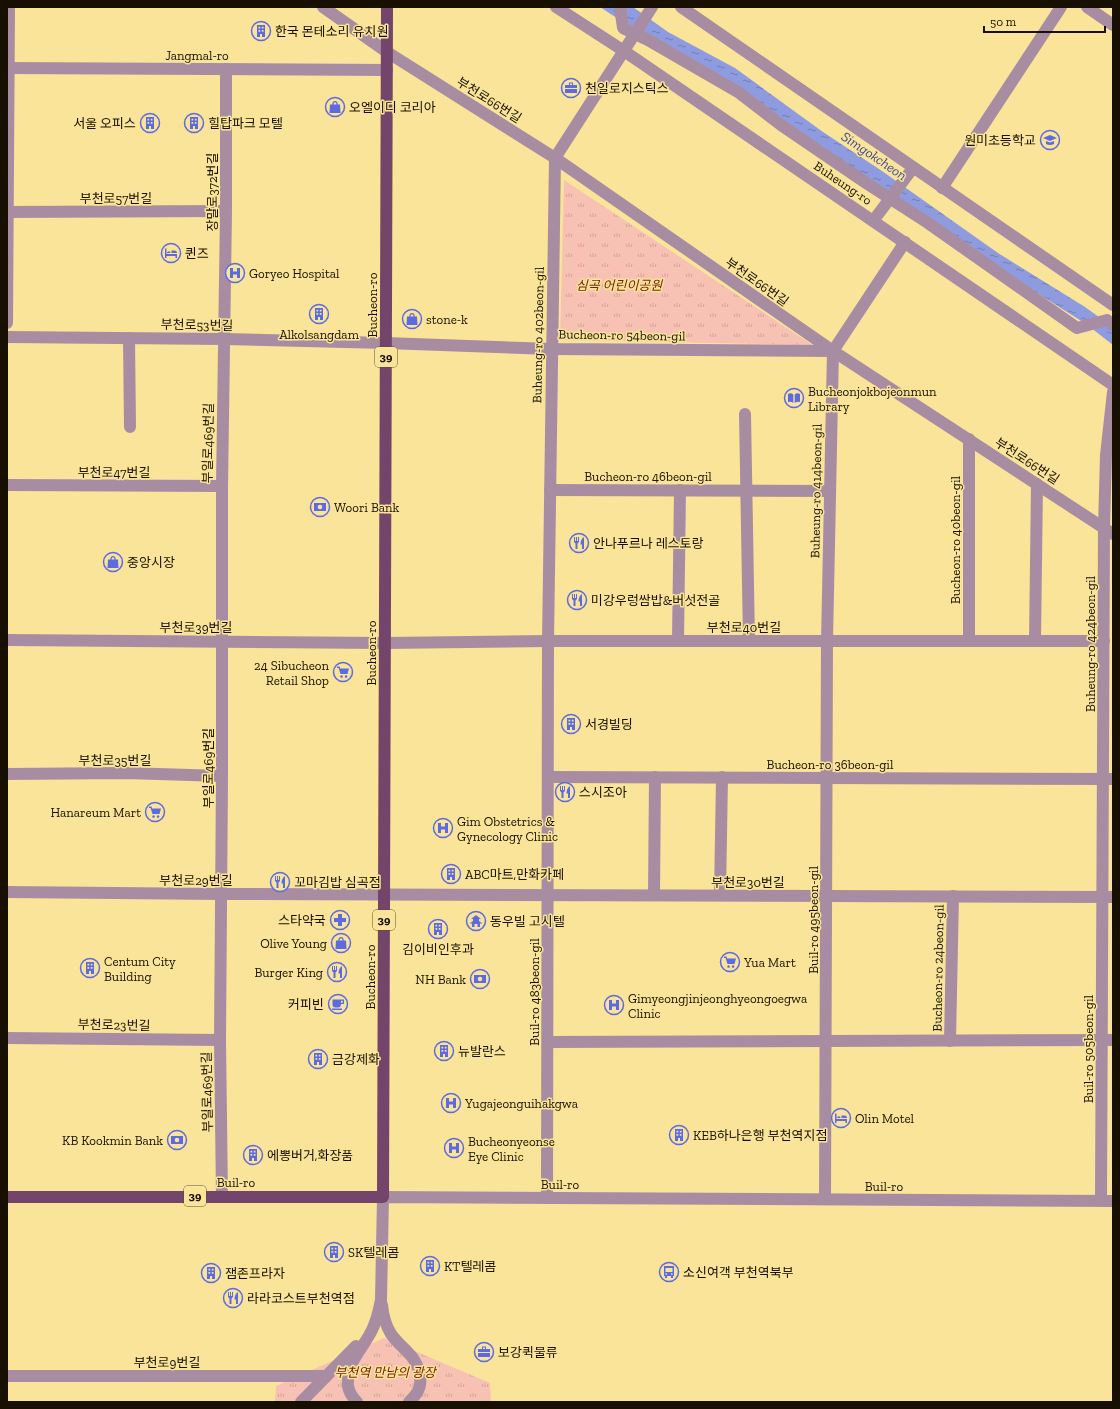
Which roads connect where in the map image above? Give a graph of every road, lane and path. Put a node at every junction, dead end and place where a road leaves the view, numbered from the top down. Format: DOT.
graph roads {
  1 [pos="9,7"];
  2 [pos="322,7"];
  3 [pos="387,7"];
  4 [pos="556,7"];
  5 [pos="620,7"];
  6 [pos="652,7"];
  7 [pos="681,7"];
  8 [pos="1061,7"];
  9 [pos="1087,7"];
  10 [pos="1113,25"];
  11 [pos="624,51"];
  12 [pos="387,52"];
  13 [pos="8,68"];
  14 [pos="226,69"];
  15 [pos="387,70"];
  16 [pos="555,158"];
  17 [pos="910,172"];
  18 [pos="942,188"];
  19 [pos="226,211"];
  20 [pos="7,212"];
  21 [pos="873,221"];
  22 [pos="905,242"];
  23 [pos="1113,306"];
  24 [pos="7,323"];
  25 [pos="1113,325"];
  26 [pos="7,337"];
  27 [pos="129,338"];
  28 [pos="224,339"];
  29 [pos="386,343"];
  30 [pos="552,348"];
  31 [pos="833,351"];
  32 [pos="1113,385"];
  33 [pos="1113,392"];
  34 [pos="745,414"];
  35 [pos="130,427"];
  36 [pos="969,439"];
  37 [pos="1110,457"];
  38 [pos="1037,484"];
  39 [pos="7,486"];
  40 [pos="222,486"];
  41 [pos="550,490"];
  42 [pos="680,490"];
  43 [pos="746,491"];
  44 [pos="830,491"];
  45 [pos="1109,531"];
  46 [pos="7,640"];
  47 [pos="221,641"];
  48 [pos="548,641"];
  49 [pos="678,641"];
  50 [pos="749,641"];
  51 [pos="827,641"];
  52 [pos="969,641"];
  53 [pos="1035,641"];
  54 [pos="1104,641"];
  55 [pos="385,643"];
  56 [pos="7,774"];
  57 [pos="222,776"];
  58 [pos="548,777"];
  59 [pos="655,777"];
  60 [pos="722,777"];
  61 [pos="827,778"];
  62 [pos="1108,779"];
  63 [pos="7,892"];
  64 [pos="221,894"];
  65 [pos="384,894"];
  66 [pos="548,895"];
  67 [pos="654,895"];
  68 [pos="720,895"];
  69 [pos="827,896"];
  70 [pos="954,896"];
  71 [pos="1108,897"];
  72 [pos="7,1038"];
  73 [pos="220,1040"];
  74 [pos="1107,1040"];
  75 [pos="826,1041"];
  76 [pos="950,1041"];
  77 [pos="548,1042"];
  78 [pos="222,1196"];
  79 [pos="383,1196"];
  80 [pos="7,1197"];
  81 [pos="546,1198"];
  82 [pos="825,1199"];
  83 [pos="1101,1200"];
  84 [pos="1113,1201"];
  85 [pos="381,1300"];
  86 [pos="372,1331"];
  87 [pos="7,1376"];
  88 [pos="326,1376"];
  89 [pos="301,1402"];
  90 [pos="357,1402"];
  91 [pos="409,1402"];
  1 -- 13 [label="street"];
  2 -- 12 [label="street, 부천로66번길"];
  3 -- 12 [label="main road, Bucheon-ro / 39"];
  4 -- 11 [label="street, Buheung-ro"];
  5 -- 25 [label="street"];
  6 -- 11 [label="street"];
  7 -- 17 [label="street"];
  8 -- 18 [label="street"];
  9 -- 10 [label="street"];
  11 -- 16 [label="street"];
  11 -- 21 [label="street, Buheung-ro"];
  12 -- 15 [label="main road, Bucheon-ro / 39"];
  12 -- 16 [label="street, 부천로66번길"];
  13 -- 14 [label="street, Jangmal-ro"];
  13 -- 20 [label="street"];
  14 -- 15 [label="street, Jangmal-ro"];
  14 -- 19 [label="street, 장말로372번길"];
  15 -- 29 [label="main road, Bucheon-ro / 39"];
  16 -- 30 [label="street, Buheung-ro 402beon-gil"];
  16 -- 31 [label="street, 부천로66번길"];
  17 -- 18 [label="street"];
  17 -- 21 [label="street"];
  18 -- 23 [label="street"];
  19 -- 20 [label="street, 부천로57번길"];
  19 -- 28 [label="street, 장말로372번길"];
  20 -- 24 [label="street"];
  21 -- 22 [label="street, Buheung-ro"];
  22 -- 31 [label="street"];
  22 -- 32 [label="street, Buheung-ro"];
  26 -- 27 [label="street, 부천로53번길"];
  27 -- 28 [label="street, 부천로53번길"];
  27 -- 35 [label="street"];
  28 -- 29 [label="street, 부천로53번길"];
  28 -- 40 [label="street, 부일로469번길"];
  29 -- 30 [label="street, Bucheon-ro 54beon-gil"];
  29 -- 55 [label="main road, Bucheon-ro / 39"];
  30 -- 31 [label="street, Bucheon-ro 54beon-gil"];
  30 -- 41 [label="street, Buheung-ro 402beon-gil"];
  31 -- 36 [label="street, 부천로66번길"];
  31 -- 44 [label="street, Buheung-ro 414beon-gil"];
  33 -- 37 [label="street, Buheung-ro 424beon-gil"];
  34 -- 43 [label="street"];
  36 -- 38 [label="street, 부천로66번길"];
  36 -- 52 [label="street, Bucheon-ro 40beon-gil"];
  37 -- 45 [label="street, Buheung-ro 424beon-gil"];
  38 -- 45 [label="street, 부천로66번길"];
  38 -- 53 [label="street"];
  39 -- 40 [label="street, 부천로47번길"];
  40 -- 47 [label="street, 부일로469번길"];
  41 -- 42 [label="street, Bucheon-ro 46beon-gil"];
  41 -- 48 [label="street, Buheung-ro 402beon-gil"];
  42 -- 43 [label="street, Bucheon-ro 46beon-gil"];
  42 -- 49 [label="street"];
  43 -- 44 [label="street, Bucheon-ro 46beon-gil"];
  43 -- 50 [label="street"];
  44 -- 51 [label="street, Buheung-ro 414beon-gil"];
  45 -- 54 [label="street, Buheung-ro 424beon-gil"];
  46 -- 47 [label="street, 부천로39번길"];
  47 -- 55 [label="street, 부천로39번길"];
  47 -- 57 [label="street, 부일로469번길"];
  48 -- 49 [label="street, 부천로40번길"];
  48 -- 55 [label="street, 부천로40번길"];
  48 -- 58 [label="street, Buil-ro 483beon-gil"];
  49 -- 50 [label="street, 부천로40번길"];
  50 -- 51 [label="street, 부천로40번길"];
  51 -- 52 [label="street, 부천로40번길"];
  51 -- 61 [label="street, Buil-ro 495beon-gil"];
  52 -- 53 [label="street, 부천로40번길"];
  53 -- 54 [label="street, 부천로40번길"];
  54 -- 62 [label="street, Buheung-ro 424beon-gil"];
  55 -- 65 [label="main road, Bucheon-ro / 39"];
  56 -- 57 [label="street, 부천로35번길"];
  57 -- 64 [label="street, 부일로469번길"];
  58 -- 59 [label="street, Bucheon-ro 36beon-gil"];
  58 -- 66 [label="street, Buil-ro 483beon-gil"];
  59 -- 60 [label="street, Bucheon-ro 36beon-gil"];
  59 -- 67 [label="street"];
  60 -- 61 [label="street, Bucheon-ro 36beon-gil"];
  60 -- 68 [label="street"];
  61 -- 62 [label="street, Bucheon-ro 36beon-gil"];
  61 -- 69 [label="street, Buil-ro 495beon-gil"];
  62 -- 71 [label="street, Buheung-ro 424beon-gil"];
  63 -- 64 [label="street, 부천로29번길"];
  64 -- 65 [label="street, 부천로29번길"];
  64 -- 73 [label="street, 부일로469번길"];
  65 -- 66 [label="street, 부천로30번길"];
  65 -- 79 [label="main road, Bucheon-ro / 39"];
  66 -- 67 [label="street, 부천로30번길"];
  66 -- 77 [label="street, Buil-ro 483beon-gil"];
  67 -- 68 [label="street, 부천로30번길"];
  68 -- 69 [label="street, 부천로30번길"];
  69 -- 70 [label="street, 부천로30번길"];
  69 -- 75 [label="street, Buil-ro 495beon-gil"];
  70 -- 71 [label="street, 부천로30번길"];
  70 -- 76 [label="street, Bucheon-ro 24beon-gil"];
  71 -- 74 [label="street, Buil-ro 505beon-gil"];
  72 -- 73 [label="street, 부천로23번길"];
  73 -- 78 [label="street, 부일로469번길"];
  74 -- 76 [label="street, Bucheon-ro 24beon-gil"];
  74 -- 83 [label="street, Buil-ro 505beon-gil"];
  75 -- 76 [label="street, Bucheon-ro 24beon-gil"];
  75 -- 77 [label="street, Bucheon-ro 24beon-gil"];
  75 -- 82 [label="street, Buil-ro 495beon-gil"];
  77 -- 81 [label="street, Buil-ro 483beon-gil"];
  78 -- 79 [label="main road, Buil-ro / 39"];
  78 -- 80 [label="main road, Buil-ro / 39"];
  79 -- 81 [label="street, Buil-ro"];
  79 -- 85 [label="street, Bucheon-ro"];
  81 -- 82 [label="street, Buil-ro"];
  82 -- 83 [label="street, Buil-ro"];
  83 -- 84 [label="street, Buil-ro"];
  85 -- 86 [label="street, Bucheon-ro"];
  85 -- 91 [label="street, Bucheon-ro"];
  86 -- 88 [label="street"];
  86 -- 90 [label="street, Bucheon-ro"];
  87 -- 88 [label="street, 부천로9번길"];
  88 -- 89 [label="street"];
}
